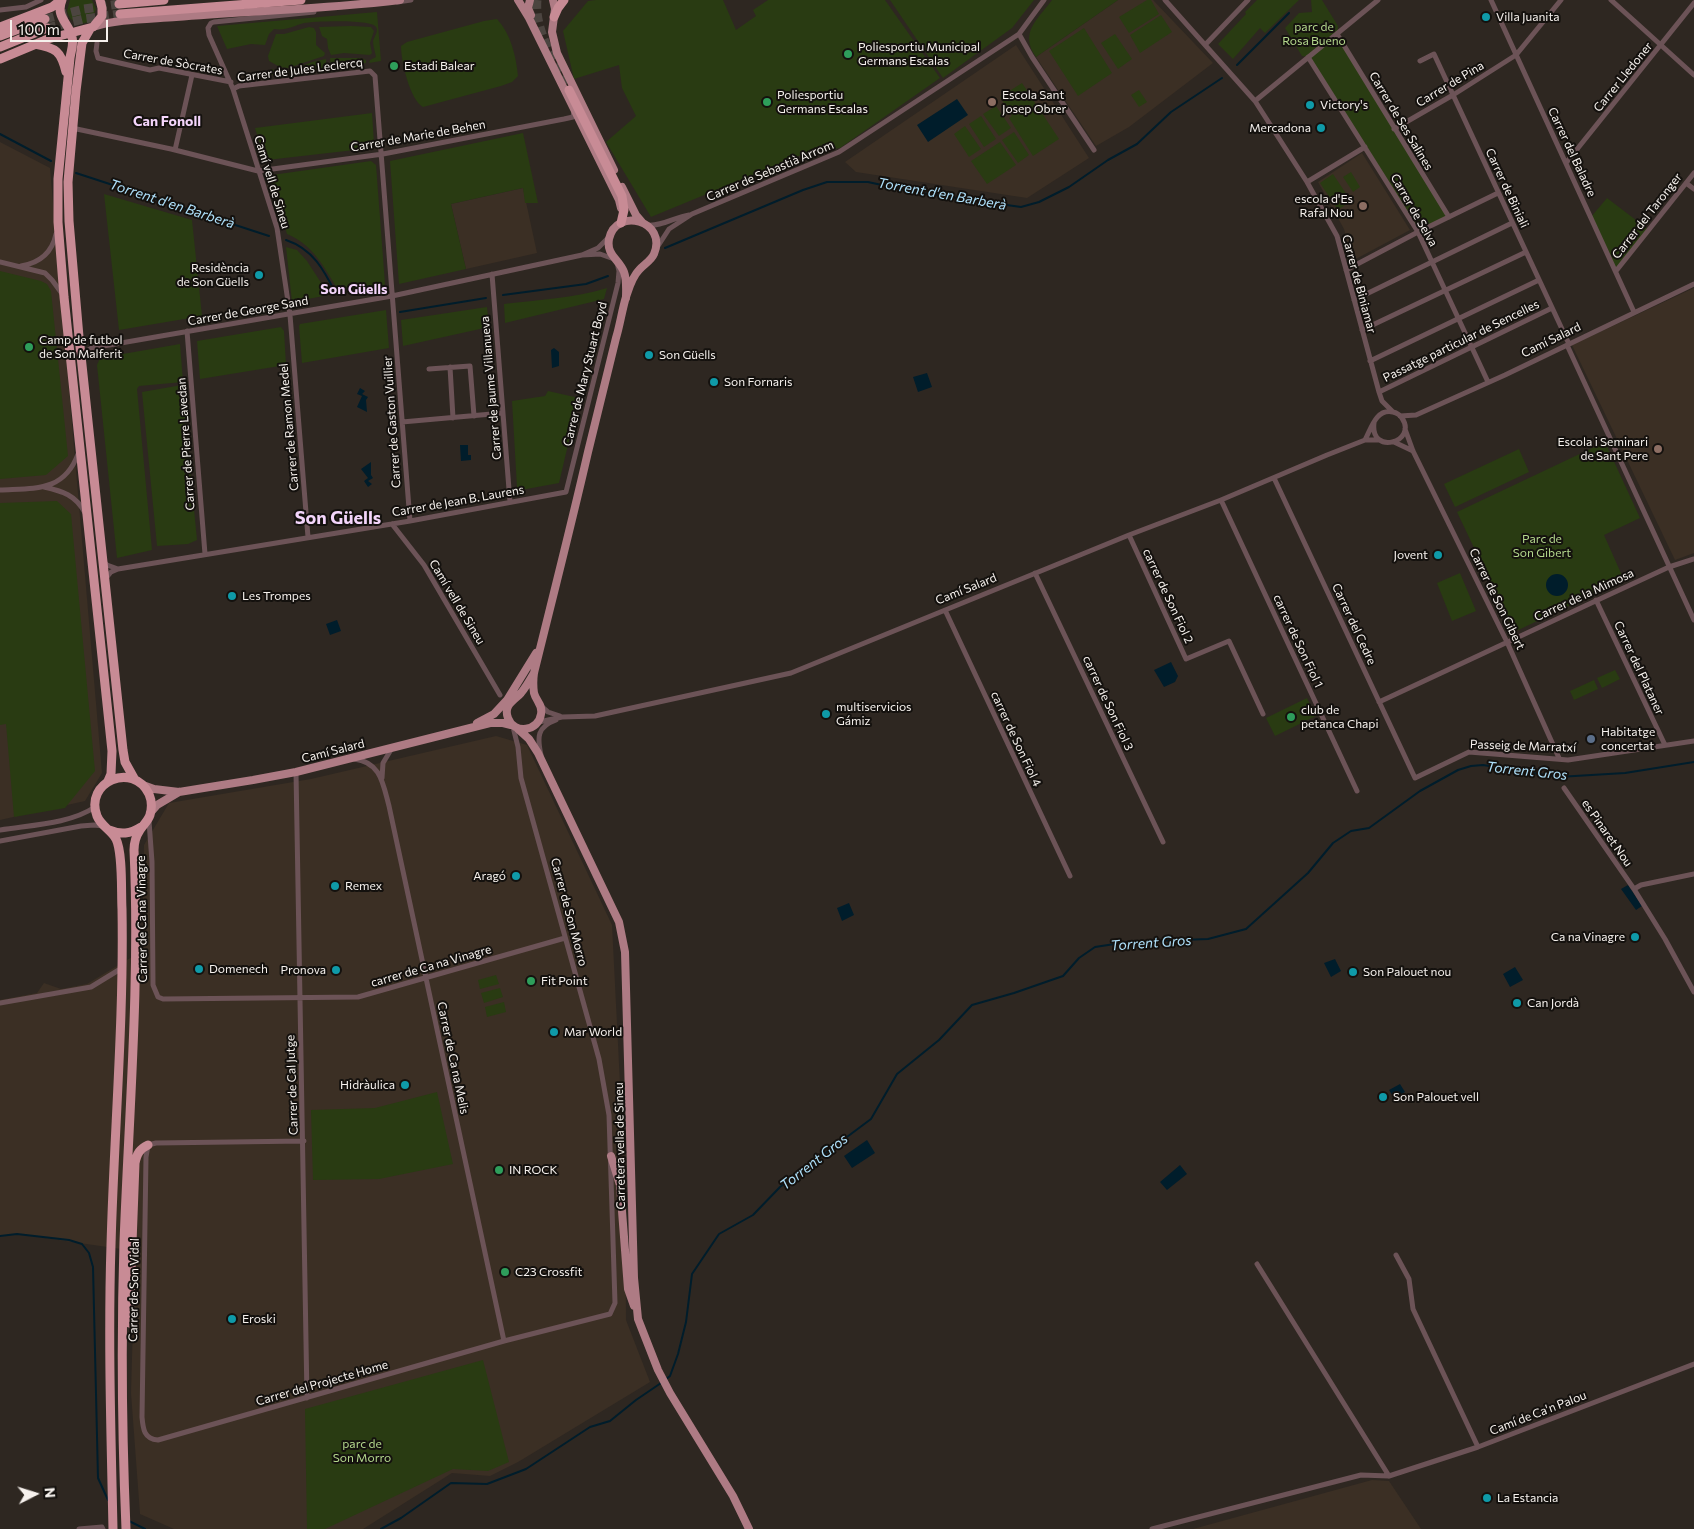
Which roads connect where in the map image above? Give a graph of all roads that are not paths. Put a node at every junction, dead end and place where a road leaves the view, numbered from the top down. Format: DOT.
graph roads {
  1 [pos="41,0"];
  2 [pos="62,0"];
  3 [pos="100,0"];
  4 [pos="164,0"];
  5 [pos="301,0"];
  6 [pos="400,0"];
  7 [pos="411,0"];
  8 [pos="518,0"];
  9 [pos="530,0"];
  10 [pos="553,0"];
  11 [pos="564,0"];
  12 [pos="1044,0"];
  13 [pos="1248,0"];
  14 [pos="1378,0"];
  15 [pos="1491,0"];
  16 [pos="1560,0"];
  17 [pos="1611,0"];
  18 [pos="1167,1"];
  19 [pos="1694,3"];
  20 [pos="0,10"];
  21 [pos="554,17"];
  22 [pos="45,19"];
  23 [pos="0,27"];
  24 [pos="47,28"];
  25 [pos="91,28"];
  26 [pos="72,29"];
  27 [pos="1019,34"];
  28 [pos="1337,34"];
  29 [pos="0,36"];
  30 [pos="97,43"];
  31 [pos="35,44"];
  32 [pos="1205,45"];
  33 [pos="1661,45"];
  34 [pos="0,47"];
  35 [pos="1516,55"];
  36 [pos="1308,57"];
  37 [pos="0,58"];
  38 [pos="1420,61"];
  39 [pos="192,75"];
  40 [pos="1694,75"];
  41 [pos="68,78"];
  42 [pos="231,82"];
  43 [pos="566,88"];
  44 [pos="233,89"];
  45 [pos="1453,95"];
  46 [pos="1255,101"];
  47 [pos="574,110"];
  48 [pos="72,128"];
  49 [pos="1394,129"];
  50 [pos="1365,147"];
  51 [pos="175,150"];
  52 [pos="1094,150"];
  53 [pos="383,154"];
  54 [pos="1566,163"];
  55 [pos="258,171"];
  56 [pos="1694,173"];
  57 [pos="1307,182"];
  58 [pos="1686,183"];
  59 [pos="1694,189"];
  60 [pos="1498,193"];
  61 [pos="692,214"];
  62 [pos="1448,217"];
  63 [pos="58,222"];
  64 [pos="644,223"];
  65 [pos="1512,223"];
  66 [pos="615,229"];
  67 [pos="1418,232"];
  68 [pos="655,252"];
  69 [pos="1526,252"];
  70 [pos="582,256"];
  71 [pos="616,261"];
  72 [pos="0,262"];
  73 [pos="1432,262"];
  74 [pos="644,265"];
  75 [pos="18,266"];
  76 [pos="1346,270"];
  77 [pos="1616,271"];
  78 [pos="492,274"];
  79 [pos="1539,280"];
  80 [pos="1694,284"];
  81 [pos="1446,291"];
  82 [pos="392,296"];
  83 [pos="64,297"];
  84 [pos="626,298"];
  85 [pos="1354,300"];
  86 [pos="1552,308"];
  87 [pos="1634,312"];
  88 [pos="290,315"];
  89 [pos="1459,319"];
  90 [pos="1362,330"];
  91 [pos="187,331"];
  92 [pos="79,337"];
  93 [pos="1568,344"];
  94 [pos="92,348"];
  95 [pos="1472,348"];
  96 [pos="1370,361"];
  97 [pos="82,362"];
  98 [pos="450,367"];
  99 [pos="430,368"];
  100 [pos="1488,382"];
  101 [pos="1379,392"];
  102 [pos="1382,402"];
  103 [pos="1392,411"];
  104 [pos="503,413"];
  105 [pos="1379,415"];
  106 [pos="1416,415"];
  107 [pos="474,416"];
  108 [pos="1400,416"];
  109 [pos="453,418"];
  110 [pos="402,422"];
  111 [pos="1374,423"];
  112 [pos="1405,428"];
  113 [pos="1365,440"];
  114 [pos="1380,440"];
  115 [pos="1394,442"];
  116 [pos="80,448"];
  117 [pos="1413,451"];
  118 [pos="1274,478"];
  119 [pos="43,487"];
  120 [pos="0,490"];
  121 [pos="566,492"];
  122 [pos="1221,500"];
  123 [pos="510,502"];
  124 [pos="88,519"];
  125 [pos="410,521"];
  126 [pos="392,524"];
  127 [pos="1128,535"];
  128 [pos="308,537"];
  129 [pos="205,554"];
  130 [pos="1694,558"];
  131 [pos="103,561"];
  132 [pos="1669,567"];
  133 [pos="118,569"];
  134 [pos="1035,573"];
  135 [pos="105,579"];
  136 [pos="1596,600"];
  137 [pos="945,610"];
  138 [pos="1694,620"];
  139 [pos="1507,642"];
  140 [pos="541,645"];
  141 [pos="534,673"];
  142 [pos="500,694"];
  143 [pos="518,696"];
  144 [pos="1380,702"];
  145 [pos="538,703"];
  146 [pos="507,710"];
  147 [pos="1263,714"];
  148 [pos="562,717"];
  149 [pos="571,717"];
  150 [pos="490,723"];
  151 [pos="538,723"];
  152 [pos="514,727"];
  153 [pos="464,730"];
  154 [pos="1694,741"];
  155 [pos="1665,745"];
  156 [pos="392,748"];
  157 [pos="538,753"];
  158 [pos="350,758"];
  159 [pos="1559,758"];
  160 [pos="543,764"];
  161 [pos="296,772"];
  162 [pos="1415,778"];
  163 [pos="382,779"];
  164 [pos="135,780"];
  165 [pos="108,781"];
  166 [pos="143,786"];
  167 [pos="1564,788"];
  168 [pos="1357,791"];
  169 [pos="179,792"];
  170 [pos="95,807"];
  171 [pos="150,815"];
  172 [pos="141,827"];
  173 [pos="106,828"];
  174 [pos="0,830"];
  175 [pos="0,841"];
  176 [pos="1163,842"];
  177 [pos="1694,874"];
  178 [pos="1070,876"];
  179 [pos="1634,889"];
  180 [pos="565,938"];
  181 [pos="122,968"];
  182 [pos="426,977"];
  183 [pos="1694,992"];
  184 [pos="300,998"];
  185 [pos="0,1003"];
  186 [pos="304,1141"];
  187 [pos="148,1145"];
  188 [pos="611,1156"];
  189 [pos="1396,1255"];
  190 [pos="1257,1264"];
  191 [pos="610,1314"];
  192 [pos="638,1319"];
  193 [pos="504,1341"];
  194 [pos="1694,1364"];
  195 [pos="123,1373"];
  196 [pos="307,1398"];
  197 [pos="146,1435"];
  198 [pos="1478,1448"];
  199 [pos="1389,1476"];
  200 [pos="113,1523"];
  201 [pos="103,1528"];
  202 [pos="78,1529"];
  203 [pos="126,1529"];
  204 [pos="749,1529"];
  205 [pos="1152,1529"];
  1 -- 20 [label="street"];
  2 -- 23 [label="highway"];
  2 -- 26 [label="highway"];
  3 -- 25 [label="highway"];
  4 -- 5 [label="highway"];
  6 -- 25 [label="main road"];
  7 -- 42 [label="street, Camí vell de Sineu"];
  8 -- 43 [label="main road"];
  9 -- 43 [label="main road"];
  10 -- 21 [label="main road"];
  11 -- 21 [label="highway"];
  12 -- 27 [label="street, Carrer de Sebastià Arrom"];
  13 -- 32 [label="street"];
  14 -- 28 [label="street"];
  15 -- 35 [label="street, Carrer del Baladre"];
  16 -- 35 [label="street, Carrer de Pina"];
  17 -- 33 [label="street"];
  18 -- 32 [label="street, Carrer de Biniamar"];
  19 -- 33 [label="street, Carrer Lledoner"];
  21 -- 64 [label="main road"];
  22 -- 29 [label="highway"];
  24 -- 34 [label="highway"];
  25 -- 26 [label="highway"];
  25 -- 48 [label="highway"];
  26 -- 31 [label="highway"];
  26 -- 41 [label="highway"];
  27 -- 52 [label="street"];
  27 -- 61 [label="street, Carrer de Sebastià Arrom"];
  28 -- 36 [label="street"];
  28 -- 49 [label="street, Carrer de Ses Salines"];
  30 -- 39 [label="street, Carrer de Sòcrates"];
  31 -- 37 [label="highway"];
  31 -- 41 [label="highway"];
  32 -- 46 [label="street, Carrer de Biniamar"];
  33 -- 40 [label="street"];
  33 -- 54 [label="street, Carrer Lledoner"];
  35 -- 45 [label="street, Carrer de Pina"];
  35 -- 54 [label="street, Carrer del Baladre"];
  36 -- 46 [label="street"];
  36 -- 50 [label="street, Carrer de Selva"];
  38 -- 45 [label="street, Carrer de Biniali"];
  39 -- 42 [label="street, Carrer de Sòcrates"];
  39 -- 51 [label="street"];
  41 -- 63 [label="highway"];
  42 -- 44 [label="street, Camí vell de Sineu"];
  43 -- 47 [label="main road"];
  43 -- 66 [label="highway"];
  44 -- 53 [label="street, Carrer de Jules Leclercq"];
  44 -- 55 [label="street, Camí vell de Sineu"];
  45 -- 49 [label="street, Carrer de Pina"];
  45 -- 60 [label="street, Carrer de Biniali"];
  46 -- 57 [label="street, Carrer de Biniamar"];
  47 -- 53 [label="street, Carrer de Marie de Behen"];
  47 -- 66 [label="main road"];
  48 -- 51 [label="street"];
  48 -- 92 [label="highway"];
  49 -- 62 [label="street, Carrer de Ses Salines"];
  50 -- 57 [label="street"];
  50 -- 67 [label="street, Carrer de Selva"];
  51 -- 55 [label="street"];
  53 -- 55 [label="street, Carrer de Marie de Behen"];
  53 -- 82 [label="street"];
  54 -- 77 [label="street, Carrer del Baladre"];
  55 -- 88 [label="street, Camí vell de Sineu"];
  56 -- 58 [label="street, Carrer del Taronger"];
  57 -- 76 [label="street, Carrer de Biniamar"];
  58 -- 59 [label="street"];
  58 -- 77 [label="street, Carrer del Taronger"];
  60 -- 62 [label="street"];
  60 -- 65 [label="street, Carrer de Biniali"];
  61 -- 64 [label="street, Carrer de Sebastià Arrom"];
  61 -- 68 [label="street, Carrer de Sebastià Arrom"];
  62 -- 67 [label="street"];
  63 -- 75 [label="street"];
  63 -- 83 [label="highway"];
  64 -- 66 [label="main road"];
  64 -- 68 [label="main road"];
  65 -- 69 [label="street, Carrer de Biniali"];
  65 -- 73 [label="street"];
  66 -- 70 [label="street"];
  66 -- 71 [label="main road"];
  67 -- 73 [label="street, Carrer de Selva"];
  67 -- 76 [label="street"];
  68 -- 74 [label="main road"];
  69 -- 79 [label="street, Carrer de Biniali"];
  69 -- 81 [label="street"];
  70 -- 71 [label="street"];
  70 -- 78 [label="street, Carrer de George Sand"];
  71 -- 74 [label="main road"];
  71 -- 84 [label="main road"];
  71 -- 121 [label="street, Carrer de Mary Stuart Boyd"];
  72 -- 75 [label="street"];
  73 -- 81 [label="street, Carrer de Selva"];
  73 -- 85 [label="street"];
  74 -- 84 [label="main road"];
  75 -- 83 [label="street"];
  76 -- 85 [label="street, Carrer de Biniamar"];
  77 -- 87 [label="street, Carrer del Baladre"];
  78 -- 82 [label="street, Carrer de George Sand"];
  78 -- 104 [label="street, Carrer de Jaume Villanueva"];
  79 -- 86 [label="street, Carrer de Biniali"];
  79 -- 89 [label="street"];
  80 -- 87 [label="street, Camí Salard"];
  81 -- 89 [label="street, Carrer de Selva"];
  81 -- 90 [label="street"];
  82 -- 88 [label="street, Carrer de George Sand"];
  82 -- 110 [label="street, Carrer de Gaston Vuillier"];
  83 -- 116 [label="highway"];
  84 -- 140 [label="main road"];
  85 -- 90 [label="street, Carrer de Biniamar"];
  86 -- 93 [label="street, Carrer de Biniali"];
  86 -- 95 [label="street, Passatge particular de Sencelles"];
  87 -- 93 [label="street, Camí Salard"];
  88 -- 91 [label="street, Carrer de George Sand"];
  88 -- 128 [label="street, Carrer de Ramon Medel"];
  89 -- 95 [label="street, Carrer de Selva"];
  89 -- 96 [label="street"];
  90 -- 96 [label="street, Carrer de Biniamar"];
  91 -- 94 [label="street, Carrer de George Sand"];
  91 -- 129 [label="street, Carrer de Pierre Lavedan"];
  92 -- 94 [label="street"];
  92 -- 97 [label="highway"];
  93 -- 100 [label="street, Camí Salard"];
  93 -- 132 [label="street, Carrer de Biniali"];
  94 -- 97 [label="street"];
  95 -- 100 [label="street, Carrer de Selva"];
  95 -- 101 [label="street, Passatge particular de Sencelles"];
  96 -- 101 [label="street, Carrer de Biniamar"];
  97 -- 131 [label="highway"];
  98 -- 99 [label="street"];
  98 -- 107 [label="street"];
  98 -- 109 [label="street"];
  100 -- 106 [label="street, Camí Salard"];
  101 -- 102 [label="street, Carrer de Biniamar"];
  102 -- 103 [label="street"];
  102 -- 105 [label="street, Carrer de Biniamar"];
  103 -- 105 [label="street"];
  103 -- 108 [label="street"];
  104 -- 107 [label="street"];
  104 -- 123 [label="street, Carrer de Jaume Villanueva"];
  105 -- 111 [label="street"];
  106 -- 108 [label="street, Camí Salard"];
  106 -- 112 [label="street, Camí Salard"];
  107 -- 109 [label="street"];
  108 -- 112 [label="street"];
  109 -- 110 [label="street"];
  110 -- 125 [label="street, Carrer de Gaston Vuillier"];
  111 -- 113 [label="street"];
  111 -- 114 [label="street"];
  112 -- 115 [label="street"];
  112 -- 117 [label="street, Carrer de Son Gibert"];
  113 -- 114 [label="street, Camí Salard"];
  113 -- 118 [label="street, Camí Salard"];
  114 -- 115 [label="street"];
  115 -- 117 [label="street"];
  116 -- 119 [label="street"];
  116 -- 124 [label="highway"];
  117 -- 139 [label="street, Carrer de Son Gibert"];
  118 -- 122 [label="street, Camí Salard"];
  118 -- 144 [label="street, Carrer del Cedre"];
  119 -- 120 [label="street"];
  119 -- 124 [label="street"];
  121 -- 123 [label="street, Carrer de Jean B. Laurens"];
  122 -- 127 [label="street, Camí Salard"];
  122 -- 168 [label="street, carrer de Son Fiol 1"];
  123 -- 125 [label="street, Carrer de Jean B. Laurens"];
  124 -- 165 [label="highway"];
  125 -- 126 [label="street, Carrer de Jean B. Laurens"];
  126 -- 128 [label="street, Carrer de Jean B. Laurens"];
  126 -- 142 [label="street, Camí vell de Sineu"];
  127 -- 134 [label="street, Camí Salard"];
  127 -- 147 [label="street, carrer de Son Fiol 2"];
  128 -- 129 [label="street, Carrer de Jean B. Laurens"];
  129 -- 133 [label="street, Carrer de Jean B. Laurens"];
  130 -- 132 [label="street, Carrer de la Mimosa"];
  131 -- 133 [label="street"];
  131 -- 135 [label="highway"];
  132 -- 136 [label="street, Carrer de la Mimosa"];
  132 -- 138 [label="street, Carrer de Biniali"];
  133 -- 135 [label="street"];
  134 -- 137 [label="street, Camí Salard"];
  134 -- 176 [label="street, carrer de Son Fiol 3"];
  135 -- 164 [label="highway"];
  136 -- 139 [label="street, Carrer de la Mimosa"];
  136 -- 155 [label="street, Carrer del Plataner"];
  137 -- 149 [label="street, Camí Salard"];
  137 -- 178 [label="street, carrer de Son Fiol 4"];
  139 -- 144 [label="street, Carrer de la Mimosa"];
  139 -- 159 [label="street, Carrer de Son Gibert"];
  140 -- 141 [label="main road"];
  140 -- 153 [label="main road"];
  141 -- 143 [label="main road"];
  141 -- 145 [label="main road"];
  143 -- 145 [label="main road"];
  143 -- 146 [label="main road"];
  144 -- 162 [label="street, Carrer del Cedre"];
  145 -- 148 [label="street, Camí Salard"];
  145 -- 151 [label="main road"];
  146 -- 150 [label="main road, Camí Salard"];
  146 -- 152 [label="main road"];
  148 -- 149 [label="street, Camí Salard"];
  148 -- 151 [label="street, Camí Salard"];
  149 -- 160 [label="street"];
  150 -- 152 [label="main road, Camí Salard"];
  150 -- 153 [label="main road, Camí Salard"];
  151 -- 152 [label="main road"];
  151 -- 157 [label="main road, Carretera vella de Sineu"];
  152 -- 157 [label="main road, Carretera vella de Sineu"];
  152 -- 180 [label="street, Carrer de Son Morro"];
  153 -- 156 [label="main road, Camí Salard"];
  154 -- 155 [label="street, Passeig de Marratxí"];
  155 -- 159 [label="street, Passeig de Marratxí"];
  156 -- 158 [label="main road, Camí Salard"];
  156 -- 163 [label="street, Carrer de Ca na Melis"];
  157 -- 160 [label="main road, Carretera vella de Sineu"];
  158 -- 161 [label="main road, Camí Salard"];
  158 -- 163 [label="street, Carrer de Ca na Melis"];
  159 -- 162 [label="street, Passeig de Marratxí"];
  160 -- 192 [label="main road, Carretera vella de Sineu"];
  161 -- 169 [label="main road, Camí Salard"];
  161 -- 184 [label="street, Carrer de Cal Jutge"];
  163 -- 182 [label="street, Carrer de Ca na Melis"];
  164 -- 165 [label="highway"];
  164 -- 166 [label="highway"];
  165 -- 170 [label="highway"];
  166 -- 169 [label="main road, Camí Salard"];
  166 -- 171 [label="highway"];
  167 -- 179 [label="street, es Pinaret Nou"];
  169 -- 171 [label="main road, Camí Salard"];
  170 -- 173 [label="highway"];
  170 -- 174 [label="street"];
  171 -- 172 [label="highway"];
  171 -- 184 [label="street, Carrer de Ca na Vinagre"];
  172 -- 173 [label="highway"];
  172 -- 195 [label="highway"];
  173 -- 175 [label="street"];
  173 -- 181 [label="highway"];
  177 -- 179 [label="street"];
  179 -- 183 [label="street, es Pinaret Nou"];
  180 -- 182 [label="street, carrer de Ca na Vinagre"];
  180 -- 188 [label="street, Carrer de Son Morro"];
  181 -- 185 [label="street"];
  181 -- 200 [label="highway"];
  182 -- 184 [label="street, carrer de Ca na Vinagre"];
  182 -- 193 [label="street, Carrer de Ca na Melis"];
  184 -- 186 [label="street, Carrer de Cal Jutge"];
  186 -- 187 [label="street"];
  186 -- 196 [label="street, Carrer de Cal Jutge"];
  187 -- 195 [label="highway"];
  187 -- 197 [label="street, Carrer de Son Vidal"];
  188 -- 191 [label="street, Carrer de Son Morro"];
  188 -- 192 [label="main road"];
  189 -- 198 [label="street"];
  190 -- 199 [label="street"];
  191 -- 193 [label="street, Carrer del Projecte Home"];
  192 -- 204 [label="main road, Carretera vella de Sineu"];
  193 -- 196 [label="street, Carrer del Projecte Home"];
  194 -- 198 [label="street, Camí de Ca'n Palou"];
  195 -- 203 [label="highway"];
  196 -- 197 [label="street, Carrer del Projecte Home"];
  198 -- 199 [label="street, Camí de Ca'n Palou"];
  199 -- 205 [label="street, Camí de Ca'n Palou"];
  200 -- 201 [label="highway"];
  201 -- 202 [label="street"];
}
